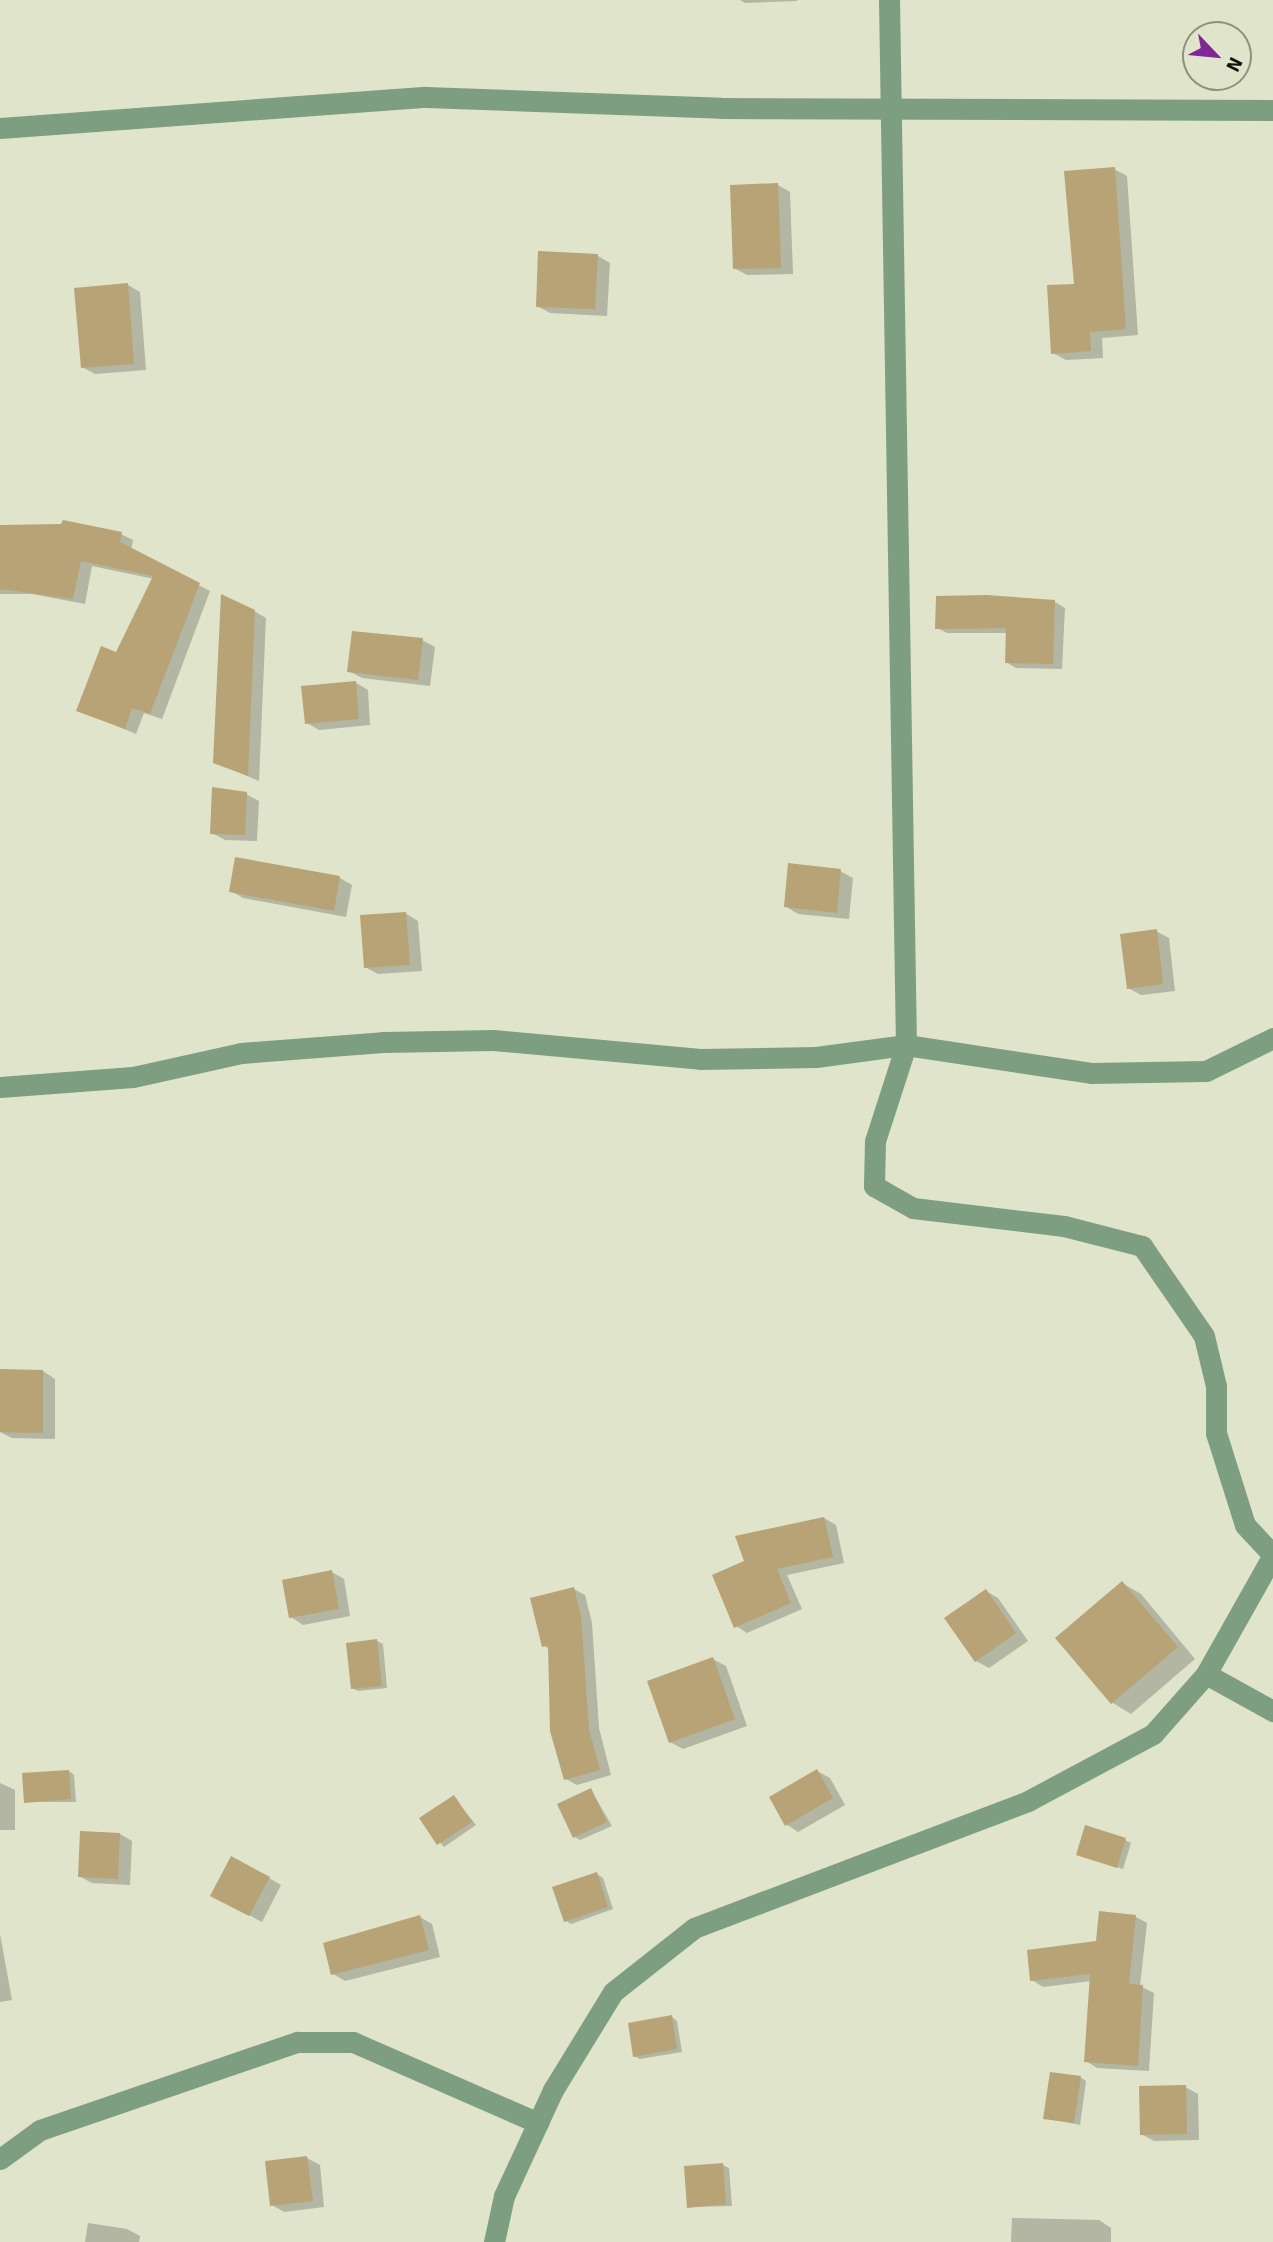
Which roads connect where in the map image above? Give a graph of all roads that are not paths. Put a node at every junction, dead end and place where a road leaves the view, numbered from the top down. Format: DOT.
graph roads {
  1 [pos="889,0"];
  2 [pos="887,107"];
  3 [pos="1273,110"];
  4 [pos="0,128"];
  5 [pos="1273,1038"];
  6 [pos="906,1045"];
  7 [pos="0,1087"];
  8 [pos="1273,1555"];
  9 [pos="1206,1674"];
  10 [pos="1273,1712"];
  11 [pos="538,2123"];
  12 [pos="0,2160"];
  13 [pos="494,2242"];
  1 -- 2 [label="street"];
  2 -- 3 [label="street"];
  2 -- 4 [label="street"];
  2 -- 6 [label="street"];
  5 -- 6 [label="street"];
  6 -- 7 [label="street"];
  6 -- 8 [label="street"];
  8 -- 9 [label="street"];
  9 -- 10 [label="street"];
  9 -- 11 [label="street"];
  11 -- 12 [label="street"];
  11 -- 13 [label="street"];
}
